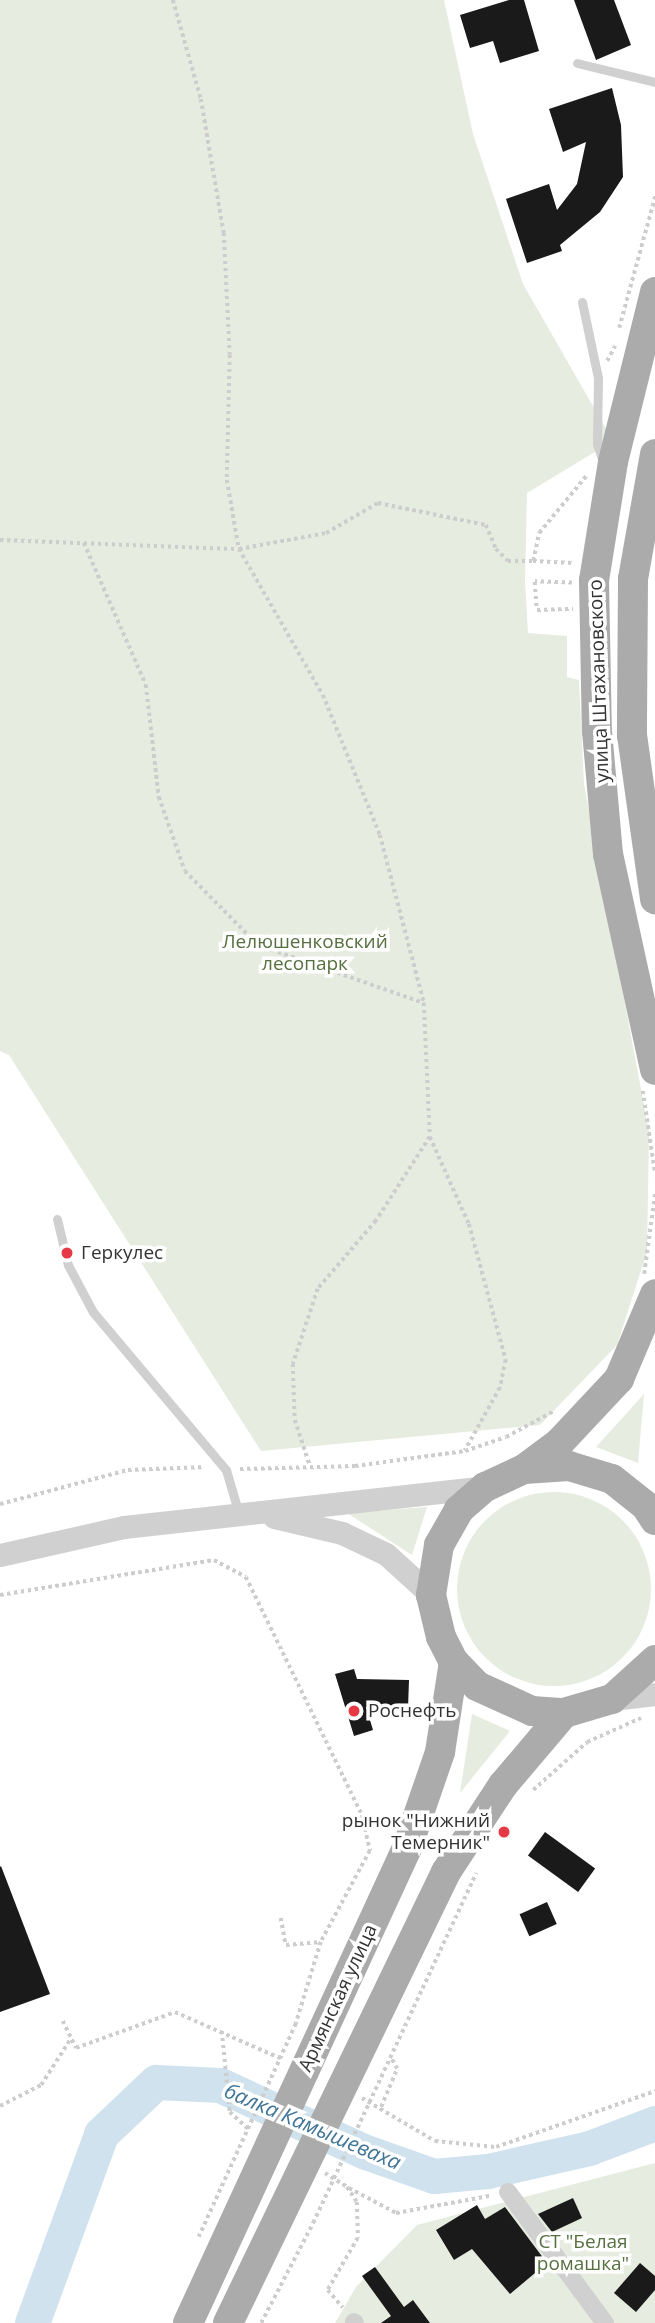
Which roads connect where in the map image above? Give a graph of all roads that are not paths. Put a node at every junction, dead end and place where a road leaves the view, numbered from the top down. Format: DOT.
graph roads {
  1 [pos="577,63"];
  2 [pos="655,82"];
  3 [pos="655,292"];
  4 [pos="582,302"];
  5 [pos="655,454"];
  6 [pos="601,474"];
  7 [pos="655,899"];
  8 [pos="655,1070"];
  9 [pos="57,1219"];
  10 [pos="647,1290"];
  11 [pos="524,1469"];
  12 [pos="485,1487"];
  13 [pos="250,1515"];
  14 [pos="655,1520"];
  15 [pos="0,1555"];
  16 [pos="431,1595"];
  17 [pos="655,1660"];
  18 [pos="454,1662"];
  19 [pos="655,1694"];
  20 [pos="612,1699"];
  21 [pos="564,1713"];
  22 [pos="508,2192"];
  23 [pos="188,2323"];
  24 [pos="228,2323"];
  25 [pos="605,2323"];
  1 -- 2 [label="lane"];
  3 -- 6 [label="main road, улица Штахановского"];
  4 -- 6 [label="lane"];
  5 -- 7 [label="main road, улица Штахановского"];
  6 -- 8 [label="main road, улица Штахановского"];
  9 -- 13 [label="lane"];
  10 -- 11 [label="main road"];
  11 -- 12 [label="main road"];
  11 -- 14 [label="main road"];
  12 -- 13 [label="street"];
  12 -- 16 [label="main road"];
  13 -- 15 [label="street"];
  13 -- 16 [label="street"];
  16 -- 18 [label="main road"];
  17 -- 20 [label="main road"];
  18 -- 21 [label="main road"];
  18 -- 23 [label="main road, Армянская улица"];
  19 -- 20 [label="street"];
  20 -- 21 [label="main road"];
  21 -- 24 [label="main road"];
  22 -- 25 [label="street"];
}
